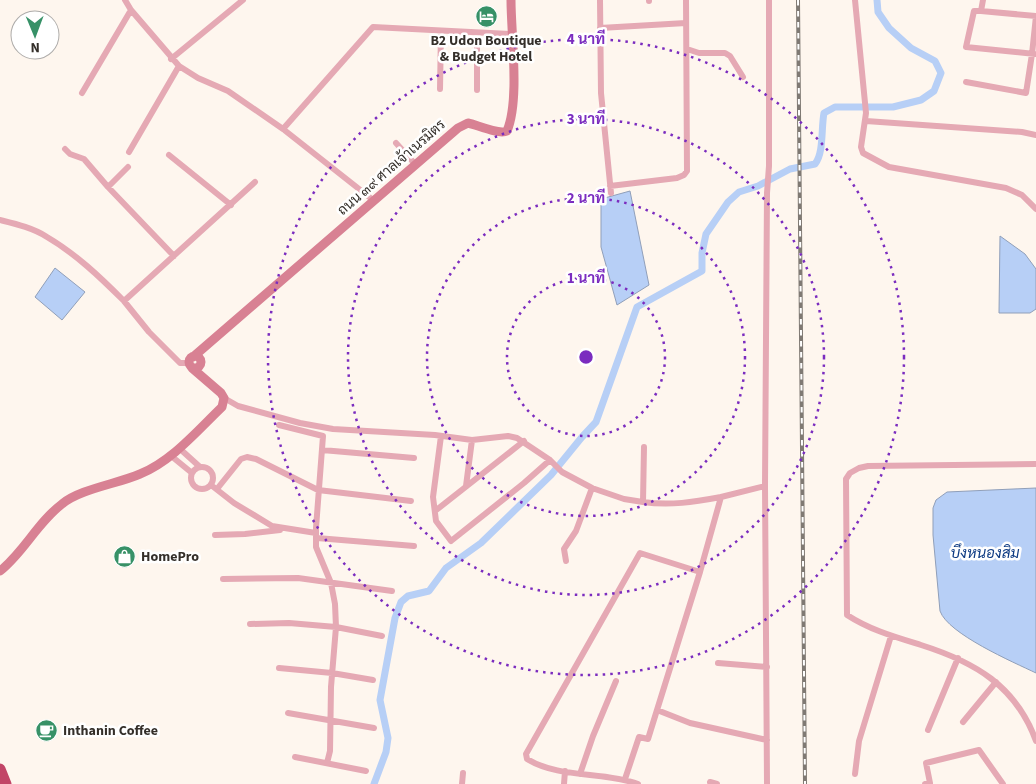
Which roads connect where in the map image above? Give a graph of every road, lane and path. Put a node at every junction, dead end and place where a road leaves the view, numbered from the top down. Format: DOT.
graph roads {
  1 [pos="125,0"];
  2 [pos="511,0"];
  3 [pos="600,0"];
  4 [pos="686,0"];
  5 [pos="769,0"];
  6 [pos="855,0"];
  7 [pos="983,0"];
  8 [pos="238,1"];
  9 [pos="131,10"];
  10 [pos="981,11"];
  11 [pos="686,24"];
  12 [pos="600,28"];
  13 [pos="1035,30"];
  14 [pos="441,31"];
  15 [pos="477,33"];
  16 [pos="512,34"];
  17 [pos="686,49"];
  18 [pos="1034,54"];
  19 [pos="172,59"];
  20 [pos="179,66"];
  21 [pos="743,77"];
  22 [pos="966,82"];
  23 [pos="440,89"];
  24 [pos="477,90"];
  25 [pos="82,93"];
  26 [pos="866,121"];
  27 [pos="283,129"];
  28 [pos="1036,135"];
  29 [pos="396,143"];
  30 [pos="65,148"];
  31 [pos="129,152"];
  32 [pos="169,155"];
  33 [pos="415,164"];
  34 [pos="128,167"];
  35 [pos="255,182"];
  36 [pos="108,187"];
  37 [pos="373,200"];
  38 [pos="231,204"];
  39 [pos="1036,209"];
  40 [pos="0,220"];
  41 [pos="174,256"];
  42 [pos="124,300"];
  43 [pos="195,362"];
  44 [pos="224,398"];
  45 [pos="279,425"];
  46 [pos="441,436"];
  47 [pos="472,440"];
  48 [pos="524,441"];
  49 [pos="644,446"];
  50 [pos="179,448"];
  51 [pos="322,450"];
  52 [pos="170,455"];
  53 [pos="414,458"];
  54 [pos="551,461"];
  55 [pos="1036,464"];
  56 [pos="200,467"];
  57 [pos="192,473"];
  58 [pos="466,486"];
  59 [pos="765,486"];
  60 [pos="214,487"];
  61 [pos="592,488"];
  62 [pos="318,490"];
  63 [pos="721,497"];
  64 [pos="411,501"];
  65 [pos="643,502"];
  66 [pos="435,511"];
  67 [pos="289,529"];
  68 [pos="215,535"];
  69 [pos="316,535"];
  70 [pos="414,546"];
  71 [pos="566,561"];
  72 [pos="0,571"];
  73 [pos="700,572"];
  74 [pos="223,579"];
  75 [pos="331,583"];
  76 [pos="392,591"];
  77 [pos="250,624"];
  78 [pos="336,627"];
  79 [pos="382,636"];
  80 [pos="891,636"];
  81 [pos="958,658"];
  82 [pos="718,663"];
  83 [pos="767,667"];
  84 [pos="279,668"];
  85 [pos="332,673"];
  86 [pos="373,680"];
  87 [pos="616,681"];
  88 [pos="996,682"];
  89 [pos="657,710"];
  90 [pos="288,714"];
  91 [pos="332,721"];
  92 [pos="963,722"];
  93 [pos="374,728"];
  94 [pos="928,730"];
  95 [pos="767,740"];
  96 [pos="1036,741"];
  97 [pos="295,757"];
  98 [pos="327,763"];
  99 [pos="0,769"];
  100 [pos="366,771"];
  101 [pos="565,771"];
  102 [pos="463,773"];
  103 [pos="580,774"];
  104 [pos="855,774"];
  105 [pos="626,779"];
  106 [pos="6,784"];
  107 [pos="462,784"];
  108 [pos="564,784"];
  109 [pos="638,784"];
  110 [pos="767,784"];
  111 [pos="925,784"];
  112 [pos="1003,784"];
  1 -- 9 [label="street"];
  2 -- 16 [label="main road, ถนน ๓๙ ศาลเจ้าเนรมิตร"];
  3 -- 12 [label="street"];
  4 -- 11 [label="street"];
  5 -- 59 [label="street"];
  6 -- 26 [label="street"];
  7 -- 10 [label="street"];
  8 -- 19 [label="street"];
  9 -- 19 [label="street"];
  9 -- 25 [label="street"];
  10 -- 13 [label="street"];
  10 -- 18 [label="street"];
  11 -- 12 [label="street"];
  11 -- 17 [label="street"];
  12 -- 17 [label="street"];
  13 -- 18 [label="street"];
  14 -- 15 [label="street"];
  14 -- 23 [label="street"];
  14 -- 27 [label="street"];
  15 -- 16 [label="street"];
  15 -- 24 [label="street"];
  16 -- 33 [label="main road, ถนน ๓๙ ศาลเจ้าเนรมิตร"];
  17 -- 21 [label="street"];
  18 -- 22 [label="street"];
  19 -- 20 [label="street"];
  20 -- 27 [label="street"];
  20 -- 31 [label="street"];
  26 -- 28 [label="street"];
  26 -- 39 [label="street"];
  27 -- 37 [label="street"];
  29 -- 33 [label="street"];
  30 -- 36 [label="street"];
  32 -- 38 [label="street"];
  33 -- 37 [label="main road, ถนน ๓๙ ศาลเจ้าเนรมิตร"];
  34 -- 36 [label="street"];
  35 -- 38 [label="street"];
  36 -- 41 [label="street"];
  37 -- 43 [label="main road, ถนน ๓๙ ศาลเจ้าเนรมิตร"];
  38 -- 41 [label="street"];
  40 -- 42 [label="street"];
  41 -- 42 [label="street"];
  42 -- 43 [label="street"];
  43 -- 44 [label="main road"];
  44 -- 46 [label="street"];
  44 -- 50 [label="main road"];
  45 -- 51 [label="street"];
  46 -- 47 [label="street"];
  46 -- 66 [label="street"];
  47 -- 48 [label="street"];
  47 -- 58 [label="street"];
  48 -- 54 [label="street"];
  48 -- 58 [label="street"];
  49 -- 65 [label="street"];
  50 -- 52 [label="main road"];
  50 -- 56 [label="street"];
  51 -- 53 [label="street"];
  51 -- 62 [label="street"];
  52 -- 57 [label="street"];
  52 -- 72 [label="main road"];
  54 -- 61 [label="street"];
  54 -- 66 [label="street"];
  55 -- 80 [label="street"];
  56 -- 57 [label="street"];
  56 -- 60 [label="street"];
  57 -- 60 [label="street"];
  58 -- 66 [label="street"];
  59 -- 63 [label="street"];
  59 -- 83 [label="street"];
  60 -- 62 [label="street"];
  60 -- 67 [label="street"];
  61 -- 65 [label="street"];
  61 -- 71 [label="street"];
  62 -- 64 [label="street"];
  62 -- 69 [label="street"];
  63 -- 65 [label="street"];
  63 -- 73 [label="street"];
  67 -- 68 [label="street"];
  67 -- 69 [label="street"];
  69 -- 70 [label="street"];
  69 -- 75 [label="street"];
  73 -- 89 [label="street"];
  73 -- 101 [label="street"];
  74 -- 75 [label="street"];
  75 -- 76 [label="street"];
  75 -- 78 [label="street"];
  77 -- 78 [label="street"];
  78 -- 79 [label="street"];
  78 -- 85 [label="street"];
  80 -- 81 [label="street"];
  80 -- 104 [label="street"];
  81 -- 88 [label="street"];
  81 -- 94 [label="street"];
  82 -- 83 [label="street"];
  83 -- 95 [label="street"];
  84 -- 85 [label="street"];
  85 -- 86 [label="street"];
  85 -- 91 [label="street"];
  87 -- 103 [label="street"];
  88 -- 92 [label="street"];
  88 -- 96 [label="street"];
  89 -- 95 [label="street"];
  89 -- 105 [label="street"];
  90 -- 91 [label="street"];
  91 -- 93 [label="street"];
  91 -- 98 [label="street"];
  95 -- 110 [label="street"];
  97 -- 98 [label="street"];
  98 -- 100 [label="street"];
  99 -- 106 [label="highway"];
  101 -- 103 [label="street"];
  101 -- 108 [label="street"];
  102 -- 107 [label="street"];
  103 -- 105 [label="street"];
  105 -- 109 [label="street"];
  111 -- 112 [label="street"];
}
